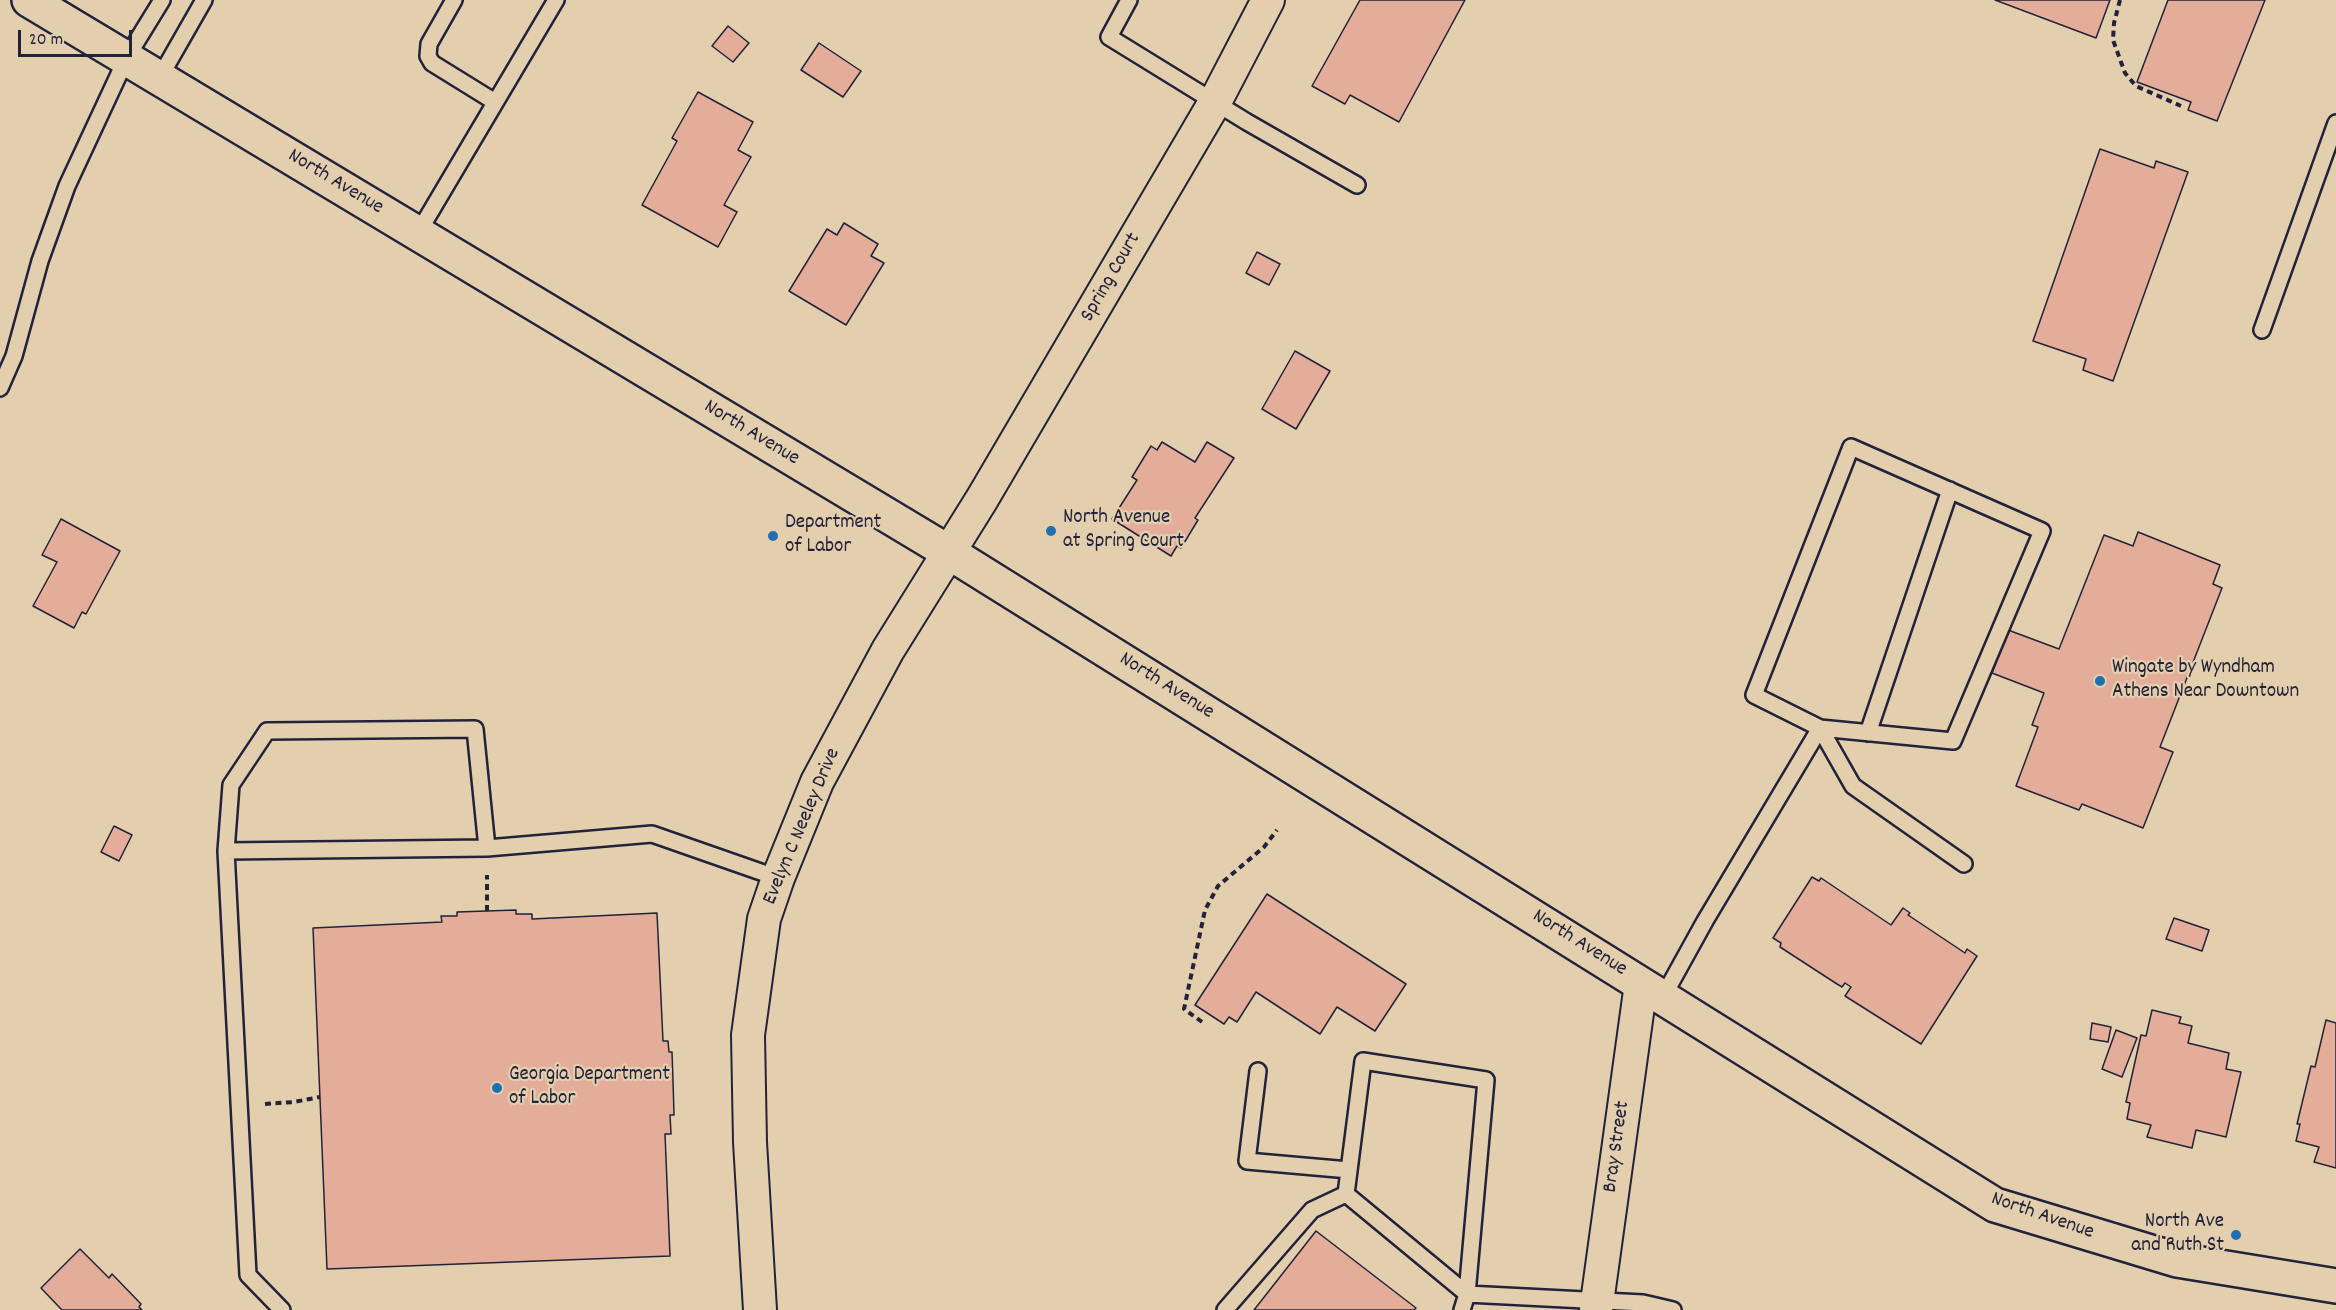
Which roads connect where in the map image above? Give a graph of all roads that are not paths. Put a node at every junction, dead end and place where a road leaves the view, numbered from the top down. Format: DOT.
graph roads {
  1 [pos="29,0"];
  2 [pos="162,0"];
  3 [pos="204,0"];
  4 [pos="454,0"];
  5 [pos="556,0"];
  6 [pos="1129,0"];
  7 [pos="1268,0"];
  8 [pos="127,57"];
  9 [pos="160,77"];
  10 [pos="495,102"];
  11 [pos="1215,102"];
  12 [pos="2336,123"];
  13 [pos="1357,185"];
  14 [pos="418,234"];
  15 [pos="2262,330"];
  16 [pos="0,388"];
  17 [pos="1950,490"];
  18 [pos="950,553"];
  19 [pos="1820,728"];
  20 [pos="1868,732"];
  21 [pos="487,848"];
  22 [pos="226,851"];
  23 [pos="1965,864"];
  24 [pos="778,878"];
  25 [pos="1652,990"];
  26 [pos="1258,1071"];
  27 [pos="1348,1170"];
  28 [pos="1346,1194"];
  29 [pos="2336,1286"];
  30 [pos="1467,1294"];
  31 [pos="1596,1306"];
  32 [pos="282,1310"];
  33 [pos="760,1310"];
  34 [pos="1225,1310"];
  35 [pos="1462,1310"];
  36 [pos="1673,1310"];
  1 -- 8 [label="main road, North Avenue"];
  2 -- 8 [label="lane"];
  3 -- 9 [label="lane"];
  4 -- 10 [label="lane"];
  5 -- 10 [label="lane"];
  6 -- 11 [label="lane"];
  7 -- 11 [label="street, Spring Court"];
  8 -- 9 [label="main road, North Avenue"];
  8 -- 16 [label="lane"];
  9 -- 14 [label="main road, North Avenue"];
  10 -- 14 [label="lane"];
  11 -- 13 [label="lane"];
  11 -- 18 [label="street, Spring Court"];
  12 -- 15 [label="lane"];
  14 -- 18 [label="main road, North Avenue"];
  17 -- 19 [label="lane"];
  17 -- 20 [label="lane"];
  17 -- 20 [label="lane"];
  18 -- 24 [label="street, Evelyn C Neeley Drive"];
  18 -- 25 [label="main road, North Avenue"];
  19 -- 20 [label="lane"];
  19 -- 23 [label="lane"];
  19 -- 25 [label="lane"];
  21 -- 22 [label="lane"];
  21 -- 22 [label="lane"];
  21 -- 24 [label="lane"];
  22 -- 32 [label="lane"];
  24 -- 33 [label="street, Evelyn C Neeley Drive"];
  25 -- 29 [label="main road, North Avenue"];
  25 -- 31 [label="street, Bray Street"];
  26 -- 27 [label="lane"];
  27 -- 28 [label="lane"];
  27 -- 30 [label="lane"];
  28 -- 30 [label="lane"];
  28 -- 34 [label="lane"];
  30 -- 31 [label="lane"];
  30 -- 35 [label="lane"];
  31 -- 36 [label="lane"];
}
